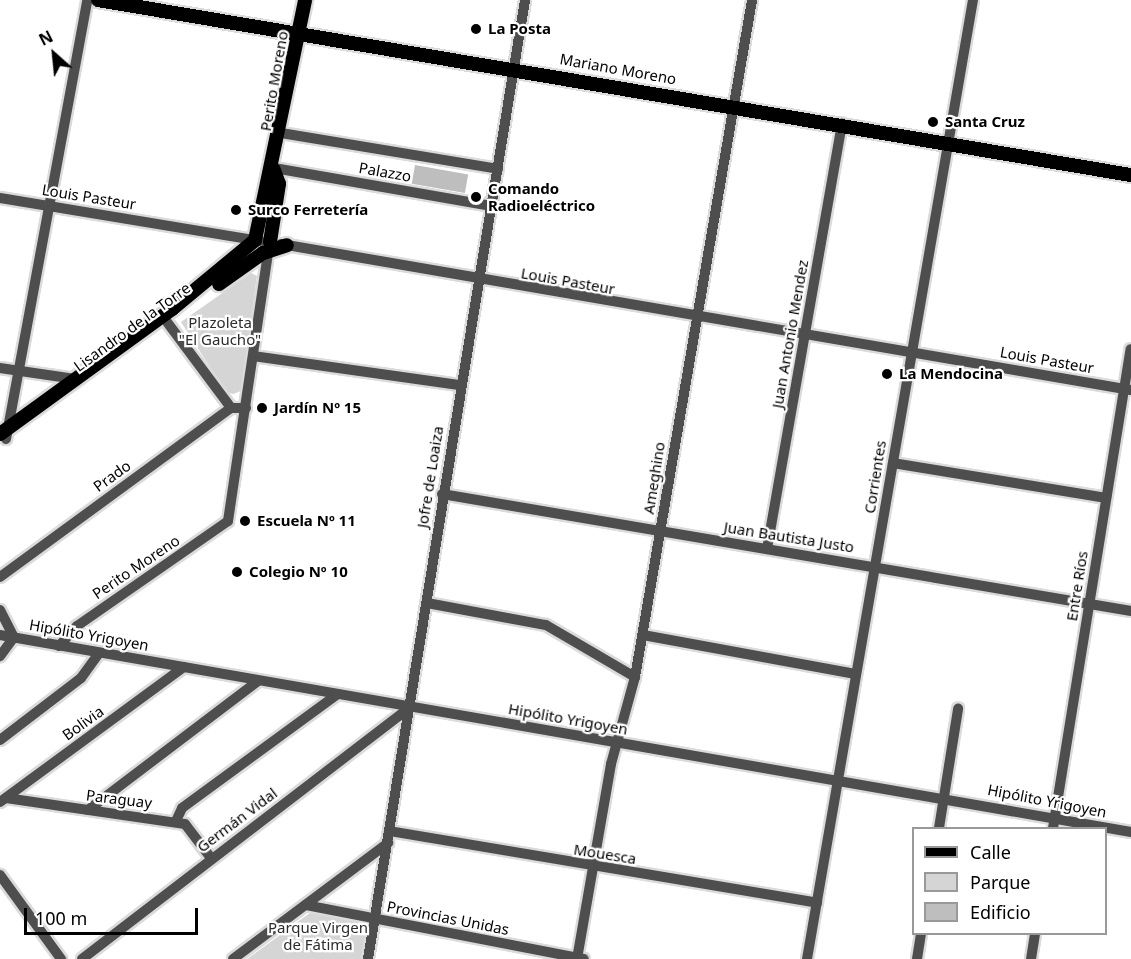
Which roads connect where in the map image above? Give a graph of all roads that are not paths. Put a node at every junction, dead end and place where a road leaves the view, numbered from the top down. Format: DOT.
graph roads {
  1 [pos="87,0"];
  2 [pos="98,0"];
  3 [pos="305,0"];
  4 [pos="525,0"];
  5 [pos="752,0"];
  6 [pos="973,0"];
  7 [pos="300,31"];
  8 [pos="516,68"];
  9 [pos="734,105"];
  10 [pos="842,124"];
  11 [pos="281,133"];
  12 [pos="949,142"];
  13 [pos="274,168"];
  14 [pos="498,169"];
  15 [pos="1131,175"];
  16 [pos="0,198"];
  17 [pos="49,206"];
  18 [pos="492,206"];
  19 [pos="255,240"];
  20 [pos="287,245"];
  21 [pos="269,247"];
  22 [pos="479,281"];
  23 [pos="695,317"];
  24 [pos="166,322"];
  25 [pos="805,334"];
  26 [pos="1131,349"];
  27 [pos="911,352"];
  28 [pos="253,356"];
  29 [pos="0,368"];
  30 [pos="18,371"];
  31 [pos="75,379"];
  32 [pos="459,385"];
  33 [pos="1128,389"];
  34 [pos="231,408"];
  35 [pos="246,408"];
  36 [pos="4,436"];
  37 [pos="892,463"];
  38 [pos="442,494"];
  39 [pos="1106,498"];
  40 [pos="660,531"];
  41 [pos="767,549"];
  42 [pos="876,567"];
  43 [pos="0,578"];
  44 [pos="427,603"];
  45 [pos="1090,604"];
  46 [pos="0,610"];
  47 [pos="1131,611"];
  48 [pos="0,635"];
  49 [pos="643,635"];
  50 [pos="14,637"];
  51 [pos="59,646"];
  52 [pos="99,653"];
  53 [pos="0,656"];
  54 [pos="184,667"];
  55 [pos="855,674"];
  56 [pos="635,677"];
  57 [pos="258,681"];
  58 [pos="338,694"];
  59 [pos="410,706"];
  60 [pos="958,709"];
  61 [pos="0,740"];
  62 [pos="619,744"];
  63 [pos="838,780"];
  64 [pos="944,797"];
  65 [pos="3,800"];
  66 [pos="88,810"];
  67 [pos="176,821"];
  68 [pos="1054,824"];
  69 [pos="939,827"];
  70 [pos="1083,827"];
  71 [pos="1107,830"];
  72 [pos="1131,832"];
  73 [pos="388,837"];
  74 [pos="211,858"];
  75 [pos="594,867"];
  76 [pos="0,875"];
  77 [pos="817,903"];
  78 [pos="306,905"];
  79 [pos="374,919"];
  80 [pos="921,935"];
  81 [pos="1035,935"];
  82 [pos="61,959"];
  83 [pos="82,959"];
  84 [pos="233,959"];
  85 [pos="368,959"];
  86 [pos="580,959"];
  87 [pos="807,959"];
  88 [pos="917,959"];
  89 [pos="1031,959"];
  1 -- 17 [label="street"];
  2 -- 7 [label="main road, Mariano Moreno"];
  3 -- 7 [label="main road, Perito Moreno"];
  4 -- 8 [label="street, Jofre de Loaiza"];
  5 -- 9 [label="street, Ameghino"];
  6 -- 12 [label="street, Corrientes"];
  7 -- 8 [label="main road, Mariano Moreno"];
  7 -- 11 [label="main road, Perito Moreno"];
  8 -- 9 [label="main road, Mariano Moreno"];
  8 -- 14 [label="street, Jofre de Loaiza"];
  9 -- 10 [label="main road, Mariano Moreno"];
  9 -- 23 [label="street, Ameghino"];
  10 -- 12 [label="main road, Mariano Moreno"];
  10 -- 25 [label="street, Juan Antonio Mendez"];
  11 -- 13 [label="main road, Perito Moreno"];
  11 -- 14 [label="street"];
  12 -- 15 [label="main road, Mariano Moreno"];
  12 -- 27 [label="street, Corrientes"];
  13 -- 18 [label="street, Palazzo"];
  13 -- 19 [label="main road, Perito Moreno"];
  13 -- 21 [label="main road, Perito Moreno"];
  14 -- 18 [label="street, Jofre de Loaiza"];
  16 -- 17 [label="street, Louis Pasteur"];
  17 -- 19 [label="street, Louis Pasteur"];
  17 -- 30 [label="street"];
  18 -- 22 [label="street, Jofre de Loaiza"];
  19 -- 21 [label="street, Louis Pasteur"];
  19 -- 31 [label="main road, Lisandro de la Torre"];
  20 -- 21 [label="main road, Lisandro de la Torre"];
  20 -- 22 [label="street, Louis Pasteur"];
  21 -- 24 [label="main road, Lisandro de la Torre"];
  21 -- 28 [label="street, Perito Moreno"];
  22 -- 23 [label="street, Louis Pasteur"];
  22 -- 32 [label="street, Jofre de Loaiza"];
  23 -- 25 [label="street, Louis Pasteur"];
  23 -- 40 [label="street, Ameghino"];
  24 -- 34 [label="street"];
  24 -- 36 [label="main road, Lisandro de la Torre"];
  25 -- 27 [label="street, Louis Pasteur"];
  25 -- 41 [label="street, Juan Antonio Mendez"];
  26 -- 33 [label="street, Entre Ríos"];
  27 -- 33 [label="street, Louis Pasteur"];
  27 -- 37 [label="street, Corrientes"];
  28 -- 32 [label="street"];
  28 -- 35 [label="street, Perito Moreno"];
  29 -- 30 [label="street"];
  30 -- 31 [label="street"];
  30 -- 36 [label="street"];
  31 -- 36 [label="main road, Lisandro de la Torre"];
  32 -- 38 [label="street, Jofre de Loaiza"];
  33 -- 39 [label="street, Entre Ríos"];
  34 -- 35 [label="street"];
  34 -- 43 [label="street, Prado"];
  35 -- 51 [label="street, Perito Moreno"];
  37 -- 39 [label="street"];
  37 -- 42 [label="street, Corrientes"];
  38 -- 40 [label="street, Juan Bautista Justo"];
  38 -- 44 [label="street, Jofre de Loaiza"];
  39 -- 45 [label="street, Entre Ríos"];
  40 -- 41 [label="street, Juan Bautista Justo"];
  40 -- 49 [label="street, Ameghino"];
  41 -- 42 [label="street, Juan Bautista Justo"];
  42 -- 45 [label="street, Juan Bautista Justo"];
  42 -- 55 [label="street, Corrientes"];
  44 -- 56 [label="street"];
  44 -- 59 [label="street, Jofre de Loaiza"];
  45 -- 47 [label="street, Juan Bautista Justo"];
  45 -- 68 [label="street, Entre Ríos"];
  46 -- 50 [label="street"];
  48 -- 50 [label="street, Hipólito Yrigoyen"];
  49 -- 55 [label="street"];
  49 -- 56 [label="street, Ameghino"];
  50 -- 51 [label="street, Hipólito Yrigoyen"];
  50 -- 53 [label="street"];
  51 -- 52 [label="street, Hipólito Yrigoyen"];
  52 -- 54 [label="street, Hipólito Yrigoyen"];
  52 -- 61 [label="street"];
  54 -- 57 [label="street, Hipólito Yrigoyen"];
  54 -- 65 [label="street, Bolivia"];
  55 -- 63 [label="street, Corrientes"];
  56 -- 62 [label="street, Ameghino"];
  57 -- 58 [label="street, Hipólito Yrigoyen"];
  57 -- 66 [label="street"];
  58 -- 59 [label="street, Hipólito Yrigoyen"];
  58 -- 67 [label="street"];
  59 -- 62 [label="street, Hipólito Yrigoyen"];
  59 -- 73 [label="street, Jofre de Loaiza"];
  59 -- 74 [label="street, Germán Vidal"];
  60 -- 64 [label="street"];
  62 -- 63 [label="street, Hipólito Yrigoyen"];
  62 -- 75 [label="street, Ameghino"];
  63 -- 64 [label="street, Hipólito Yrigoyen"];
  63 -- 77 [label="street, Corrientes"];
  64 -- 68 [label="street, Hipólito Yrigoyen"];
  64 -- 69 [label="street"];
  65 -- 66 [label="street, Paraguay"];
  66 -- 67 [label="street, Paraguay"];
  67 -- 74 [label="street"];
  68 -- 70 [label="street, Hipólito Yrigoyen"];
  71 -- 72 [label="street, Hipólito Yrigoyen"];
  73 -- 75 [label="street, Mouesca"];
  73 -- 78 [label="street"];
  73 -- 79 [label="street, Jofre de Loaiza"];
  74 -- 83 [label="street, Germán Vidal"];
  75 -- 77 [label="street, Mouesca"];
  75 -- 86 [label="street, Ameghino"];
  76 -- 82 [label="street"];
  77 -- 87 [label="street, Corrientes"];
  78 -- 79 [label="street, Provincias Unidas"];
  78 -- 84 [label="street"];
  79 -- 85 [label="street, Jofre de Loaiza"];
  79 -- 86 [label="street, Provincias Unidas"];
  80 -- 88 [label="street"];
  81 -- 89 [label="street"];
}
